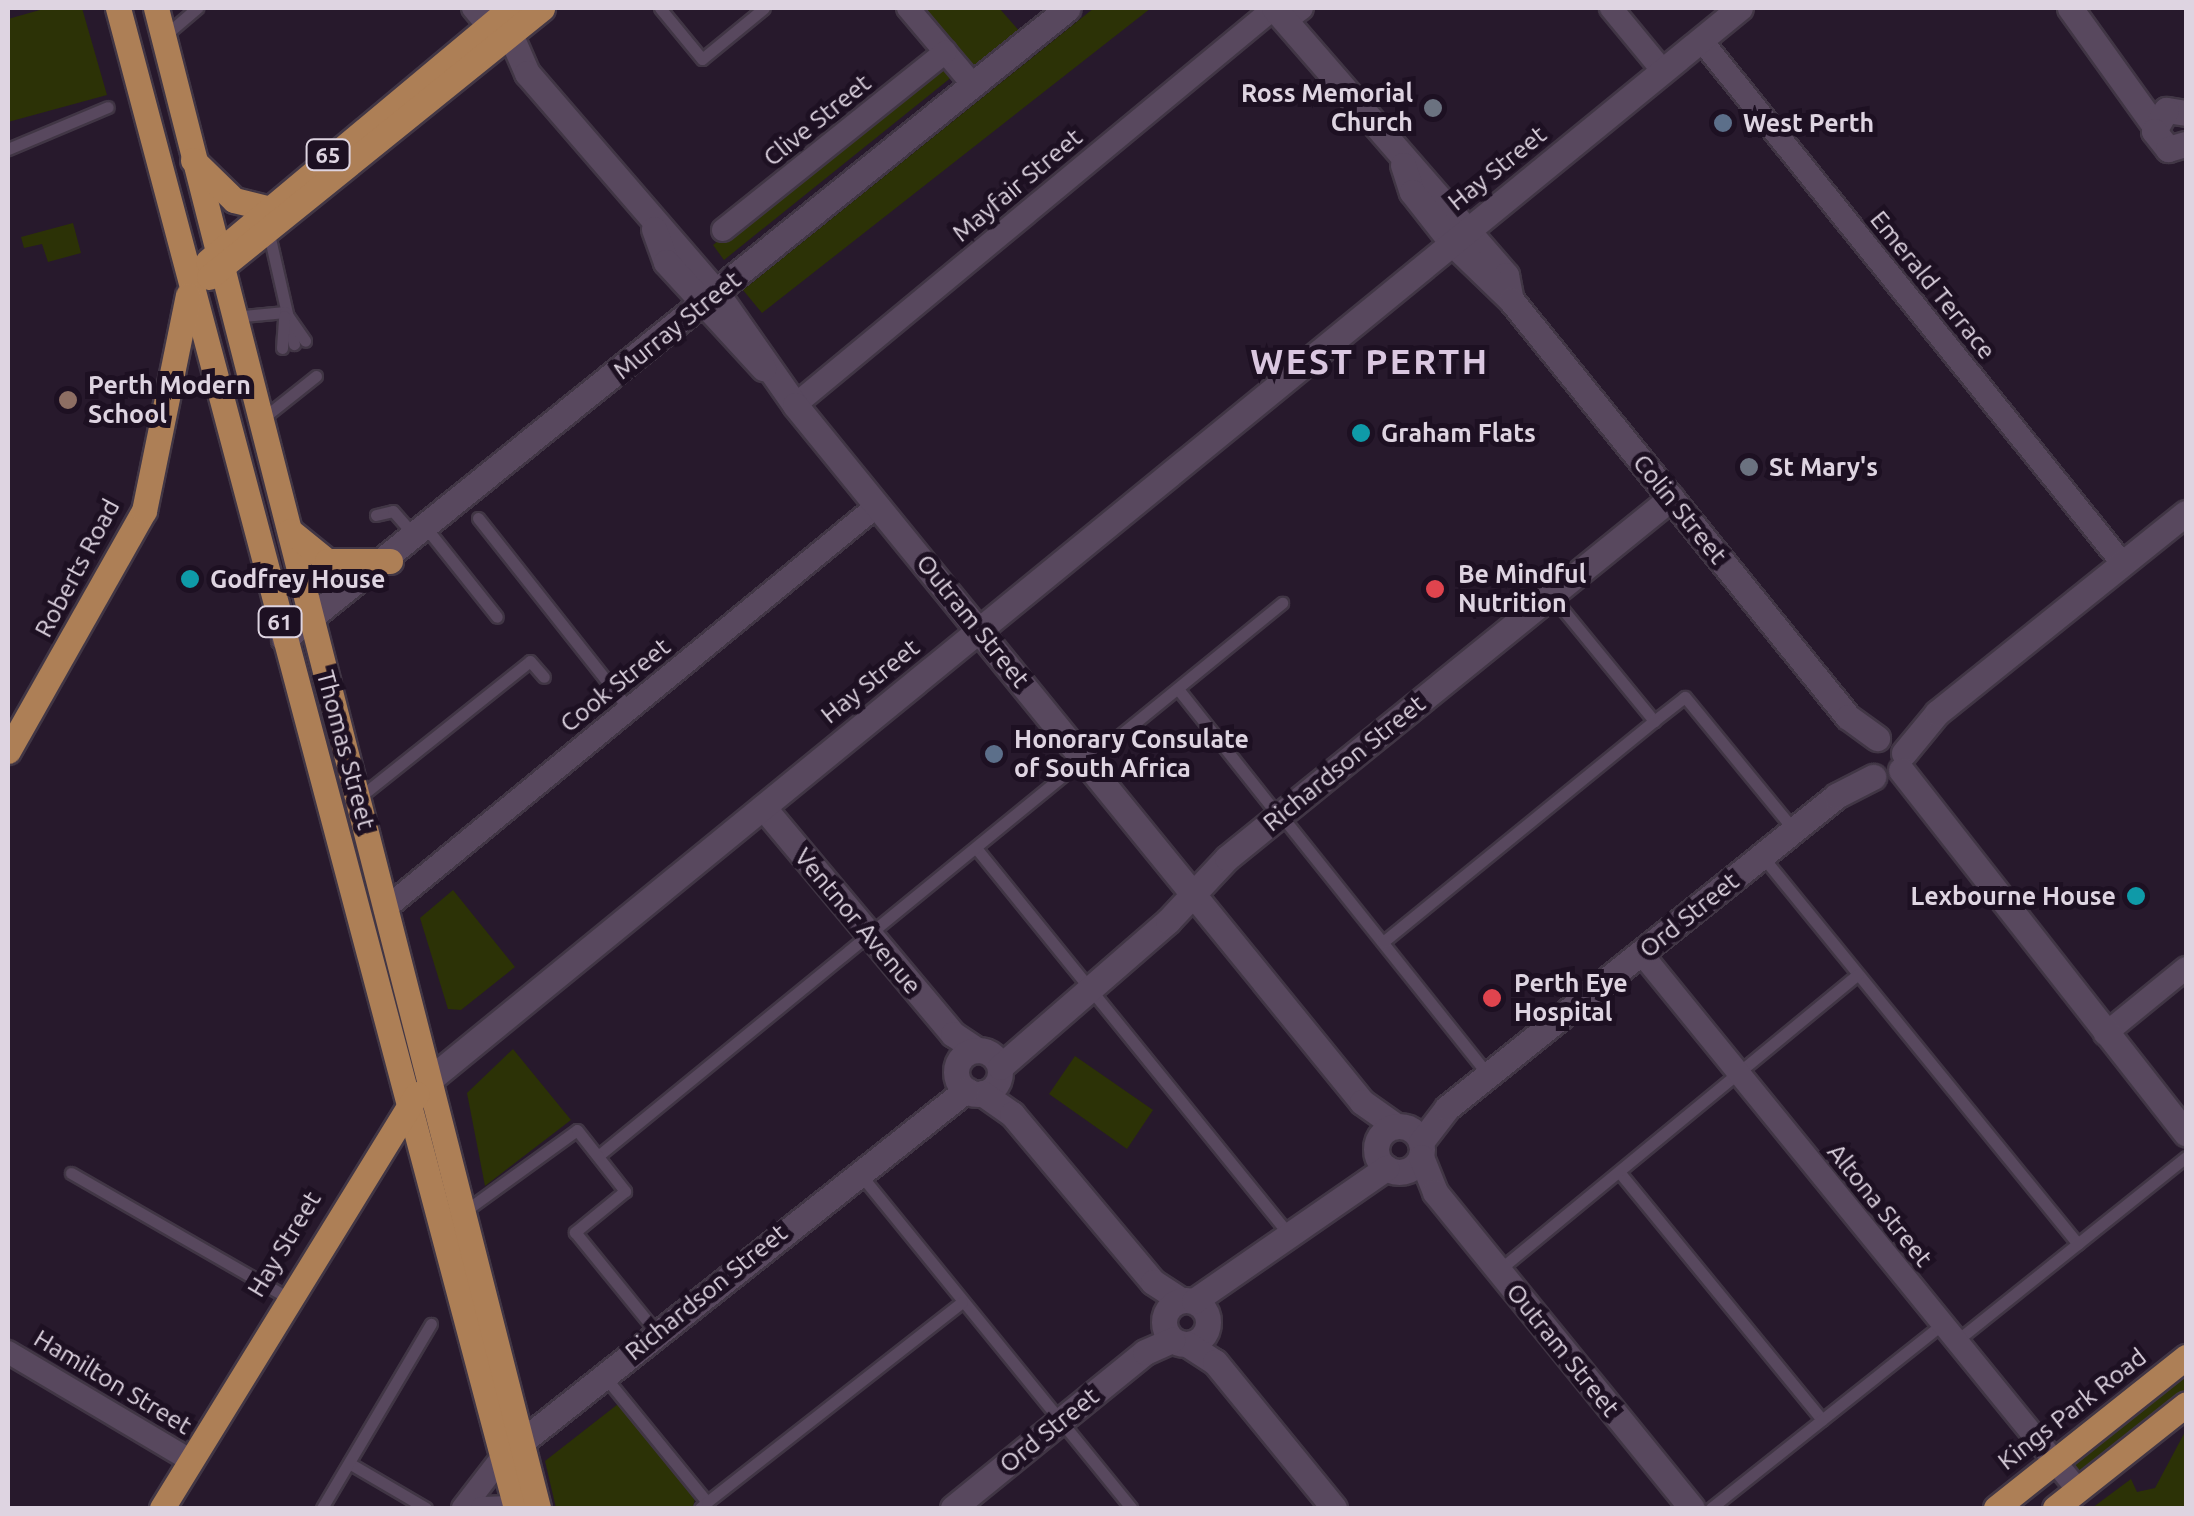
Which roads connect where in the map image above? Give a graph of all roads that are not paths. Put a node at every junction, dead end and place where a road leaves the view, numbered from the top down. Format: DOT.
graph roads {
  1 [pos="118,8"];
  2 [pos="156,8"];
  3 [pos="197,8"];
  4 [pos="510,8"];
  5 [pos="542,8"];
  6 [pos="660,8"];
  7 [pos="764,8"];
  8 [pos="908,8"];
  9 [pos="1068,8"];
  10 [pos="1612,8"];
  11 [pos="1740,8"];
  12 [pos="2070,8"];
  13 [pos="1284,11"];
  14 [pos="490,29"];
  15 [pos="163,38"];
  16 [pos="1700,40"];
  17 [pos="945,52"];
  18 [pos="1663,71"];
  19 [pos="973,85"];
  20 [pos="108,107"];
  21 [pos="2174,112"];
  22 [pos="8,149"];
  23 [pos="2183,150"];
  24 [pos="193,160"];
  25 [pos="264,208"];
  26 [pos="723,230"];
  27 [pos="269,234"];
  28 [pos="1460,236"];
  29 [pos="220,261"];
  30 [pos="190,284"];
  31 [pos="709,298"];
  32 [pos="285,312"];
  33 [pos="234,317"];
  34 [pos="302,382"];
  35 [pos="213,384"];
  36 [pos="795,404"];
  37 [pos="258,417"];
  38 [pos="165,419"];
  39 [pos="1671,498"];
  40 [pos="878,505"];
  41 [pos="2186,512"];
  42 [pos="376,515"];
  43 [pos="478,518"];
  44 [pos="287,528"];
  45 [pos="422,534"];
  46 [pos="390,560"];
  47 [pos="2123,564"];
  48 [pos="1551,594"];
  49 [pos="1282,603"];
  50 [pos="496,617"];
  51 [pos="314,624"];
  52 [pos="980,630"];
  53 [pos="284,640"];
  54 [pos="544,678"];
  55 [pos="1178,689"];
  56 [pos="629,709"];
  57 [pos="1654,721"];
  58 [pos="8,751"];
  59 [pos="1881,758"];
  60 [pos="1086,760"];
  61 [pos="361,796"];
  62 [pos="763,807"];
  63 [pos="1279,815"];
  64 [pos="1794,830"];
  65 [pos="976,848"];
  66 [pos="1762,856"];
  67 [pos="1194,894"];
  68 [pos="386,908"];
  69 [pos="870,937"];
  70 [pos="1383,942"];
  71 [pos="1641,953"];
  72 [pos="2186,968"];
  73 [pos="1858,974"];
  74 [pos="1089,987"];
  75 [pos="2105,1034"];
  76 [pos="978,1070"];
  77 [pos="1736,1072"];
  78 [pos="1488,1074"];
  79 [pos="434,1076"];
  80 [pos="408,1103"];
  81 [pos="2186,1134"];
  82 [pos="1394,1152"];
  83 [pos="598,1156"];
  84 [pos="2186,1157"];
  85 [pos="857,1170"];
  86 [pos="1620,1172"];
  87 [pos="71,1173"];
  88 [pos="465,1211"];
  89 [pos="1290,1236"];
  90 [pos="2078,1244"];
  91 [pos="1498,1270"];
  92 [pos="287,1297"];
  93 [pos="962,1302"];
  94 [pos="1184,1321"];
  95 [pos="431,1324"];
  96 [pos="656,1333"];
  97 [pos="1948,1333"];
  98 [pos="8,1352"];
  99 [pos="2186,1357"];
  100 [pos="604,1375"];
  101 [pos="2186,1404"];
  102 [pos="1822,1420"];
  103 [pos="1060,1421"];
  104 [pos="512,1450"];
  105 [pos="190,1460"];
  106 [pos="2055,1460"];
  107 [pos="349,1463"];
  108 [pos="2078,1490"];
  109 [pos="703,1505"];
  110 [pos="162,1508"];
  111 [pos="322,1508"];
  112 [pos="426,1508"];
  113 [pos="463,1508"];
  114 [pos="482,1508"];
  115 [pos="524,1508"];
  116 [pos="952,1508"];
  117 [pos="1131,1508"];
  118 [pos="1334,1508"];
  119 [pos="1692,1508"];
  120 [pos="1712,1508"];
  121 [pos="1996,1508"];
  122 [pos="2056,1508"];
  1 -- 30 [label="main road, Thomas Street / 61"];
  2 -- 15 [label="main road, Thomas Street / 61"];
  3 -- 15 [label="lane"];
  4 -- 14 [label="main road, 65"];
  5 -- 14 [label="main road, 65"];
  6 -- 7 [label="lane"];
  8 -- 17 [label="street"];
  9 -- 19 [label="street, Murray Street"];
  10 -- 18 [label="street"];
  11 -- 16 [label="street, Hay Street"];
  12 -- 21 [label="street"];
  13 -- 28 [label="street, Colin Street"];
  13 -- 36 [label="street, Mayfair Street"];
  14 -- 25 [label="main road, 65"];
  14 -- 27 [label="main road, 65"];
  14 -- 31 [label="street, Outram Street"];
  15 -- 24 [label="main road, Thomas Street / 61"];
  16 -- 18 [label="street, Hay Street"];
  16 -- 47 [label="street, Emerald Terrace"];
  17 -- 19 [label="street"];
  17 -- 26 [label="street, Clive Street"];
  18 -- 28 [label="street, Hay Street"];
  19 -- 31 [label="street, Murray Street"];
  20 -- 22 [label="lane"];
  21 -- 23 [label="street"];
  24 -- 25 [label="main road"];
  24 -- 29 [label="main road, Thomas Street / 61"];
  25 -- 29 [label="main road, 65"];
  27 -- 29 [label="main road, 65"];
  27 -- 32 [label="lane"];
  28 -- 39 [label="street, Colin Street"];
  28 -- 52 [label="street, Hay Street"];
  29 -- 30 [label="main road, 65"];
  29 -- 33 [label="main road, Thomas Street / 61"];
  30 -- 35 [label="main road, Thomas Street / 61"];
  30 -- 38 [label="main road, Roberts Road / 65"];
  31 -- 36 [label="street, Outram Street"];
  31 -- 45 [label="street, Murray Street"];
  32 -- 32 [label="lane"];
  32 -- 33 [label="lane"];
  33 -- 37 [label="main road, Thomas Street / 61"];
  34 -- 37 [label="lane"];
  35 -- 37 [label="main road"];
  35 -- 38 [label="main road"];
  35 -- 53 [label="main road, Thomas Street / 61"];
  36 -- 40 [label="street, Outram Street"];
  37 -- 44 [label="main road, Thomas Street / 61"];
  38 -- 58 [label="main road, Roberts Road / 65"];
  39 -- 48 [label="street, Richardson Street"];
  39 -- 59 [label="street, Colin Street"];
  40 -- 52 [label="street, Outram Street"];
  40 -- 56 [label="street, Cook Street"];
  41 -- 47 [label="street, Ord Street"];
  42 -- 45 [label="lane"];
  43 -- 56 [label="lane"];
  44 -- 46 [label="main road"];
  44 -- 51 [label="main road, Thomas Street / 61"];
  45 -- 46 [label="street, Murray Street"];
  45 -- 50 [label="lane"];
  46 -- 51 [label="street, Murray Street"];
  47 -- 59 [label="street, Ord Street"];
  48 -- 57 [label="lane"];
  48 -- 63 [label="street, Richardson Street"];
  49 -- 55 [label="lane"];
  51 -- 53 [label="street, Murray Street"];
  51 -- 61 [label="main road, Thomas Street / 61"];
  52 -- 60 [label="street, Outram Street"];
  52 -- 62 [label="street, Hay Street"];
  53 -- 80 [label="main road, Thomas Street / 61"];
  54 -- 61 [label="lane"];
  55 -- 60 [label="lane"];
  55 -- 63 [label="lane"];
  56 -- 68 [label="street, Cook Street"];
  57 -- 64 [label="lane"];
  57 -- 70 [label="lane"];
  59 -- 64 [label="street, Ord Street"];
  59 -- 75 [label="street, Colin Street"];
  60 -- 65 [label="lane"];
  60 -- 67 [label="street, Outram Street"];
  61 -- 68 [label="main road, Thomas Street / 61"];
  62 -- 69 [label="street, Ventnor Avenue"];
  62 -- 79 [label="street, Hay Street"];
  63 -- 67 [label="street, Richardson Street"];
  63 -- 70 [label="lane"];
  64 -- 66 [label="street, Ord Street"];
  65 -- 69 [label="lane"];
  65 -- 74 [label="lane"];
  66 -- 71 [label="street, Ord Street"];
  66 -- 73 [label="lane"];
  67 -- 74 [label="street, Richardson Street"];
  67 -- 82 [label="street, Outram Street"];
  68 -- 79 [label="main road, Thomas Street / 61"];
  69 -- 76 [label="street, Ventnor Avenue"];
  69 -- 83 [label="lane"];
  70 -- 78 [label="lane"];
  71 -- 77 [label="street, Altona Street"];
  71 -- 78 [label="street, Ord Street"];
  72 -- 75 [label="street"];
  73 -- 77 [label="lane"];
  73 -- 90 [label="lane"];
  74 -- 76 [label="street, Richardson Street"];
  74 -- 89 [label="lane"];
  75 -- 81 [label="street, Colin Street"];
  76 -- 85 [label="street, Richardson Street"];
  76 -- 94 [label="street"];
  77 -- 86 [label="lane"];
  77 -- 97 [label="street, Altona Street"];
  78 -- 82 [label="street, Ord Street"];
  79 -- 80 [label="main road, Hay Street"];
  79 -- 88 [label="main road, Thomas Street / 61"];
  80 -- 92 [label="main road, Hay Street"];
  80 -- 104 [label="main road, Thomas Street / 61"];
  82 -- 89 [label="street, Ord Street"];
  82 -- 91 [label="street, Outram Street"];
  83 -- 88 [label="lane"];
  83 -- 96 [label="lane"];
  84 -- 90 [label="lane"];
  85 -- 93 [label="lane"];
  85 -- 96 [label="street, Richardson Street"];
  86 -- 91 [label="lane"];
  86 -- 102 [label="lane"];
  87 -- 92 [label="lane"];
  88 -- 104 [label="main road, Thomas Street / 61"];
  89 -- 94 [label="street, Ord Street"];
  90 -- 97 [label="lane"];
  91 -- 119 [label="street, Outram Street"];
  92 -- 105 [label="main road, Hay Street"];
  93 -- 103 [label="lane"];
  93 -- 109 [label="lane"];
  94 -- 103 [label="street, Ord Street"];
  94 -- 118 [label="street"];
  95 -- 107 [label="lane"];
  96 -- 100 [label="street, Richardson Street"];
  97 -- 102 [label="lane"];
  97 -- 106 [label="street, Altona Street"];
  98 -- 105 [label="street, Hamilton Street"];
  99 -- 106 [label="main road, Kings Park Road"];
  100 -- 104 [label="street, Richardson Street"];
  100 -- 109 [label="lane"];
  101 -- 108 [label="main road"];
  102 -- 120 [label="lane"];
  103 -- 116 [label="street, Ord Street"];
  103 -- 117 [label="lane"];
  104 -- 113 [label="street"];
  104 -- 115 [label="main road, Thomas Street / 61"];
  105 -- 110 [label="main road, Hay Street"];
  106 -- 108 [label="street, Altona Street"];
  106 -- 121 [label="main road, Kings Park Road"];
  107 -- 111 [label="lane"];
  107 -- 112 [label="lane"];
  108 -- 122 [label="main road"];
  114 -- 115 [label="street"];
}
